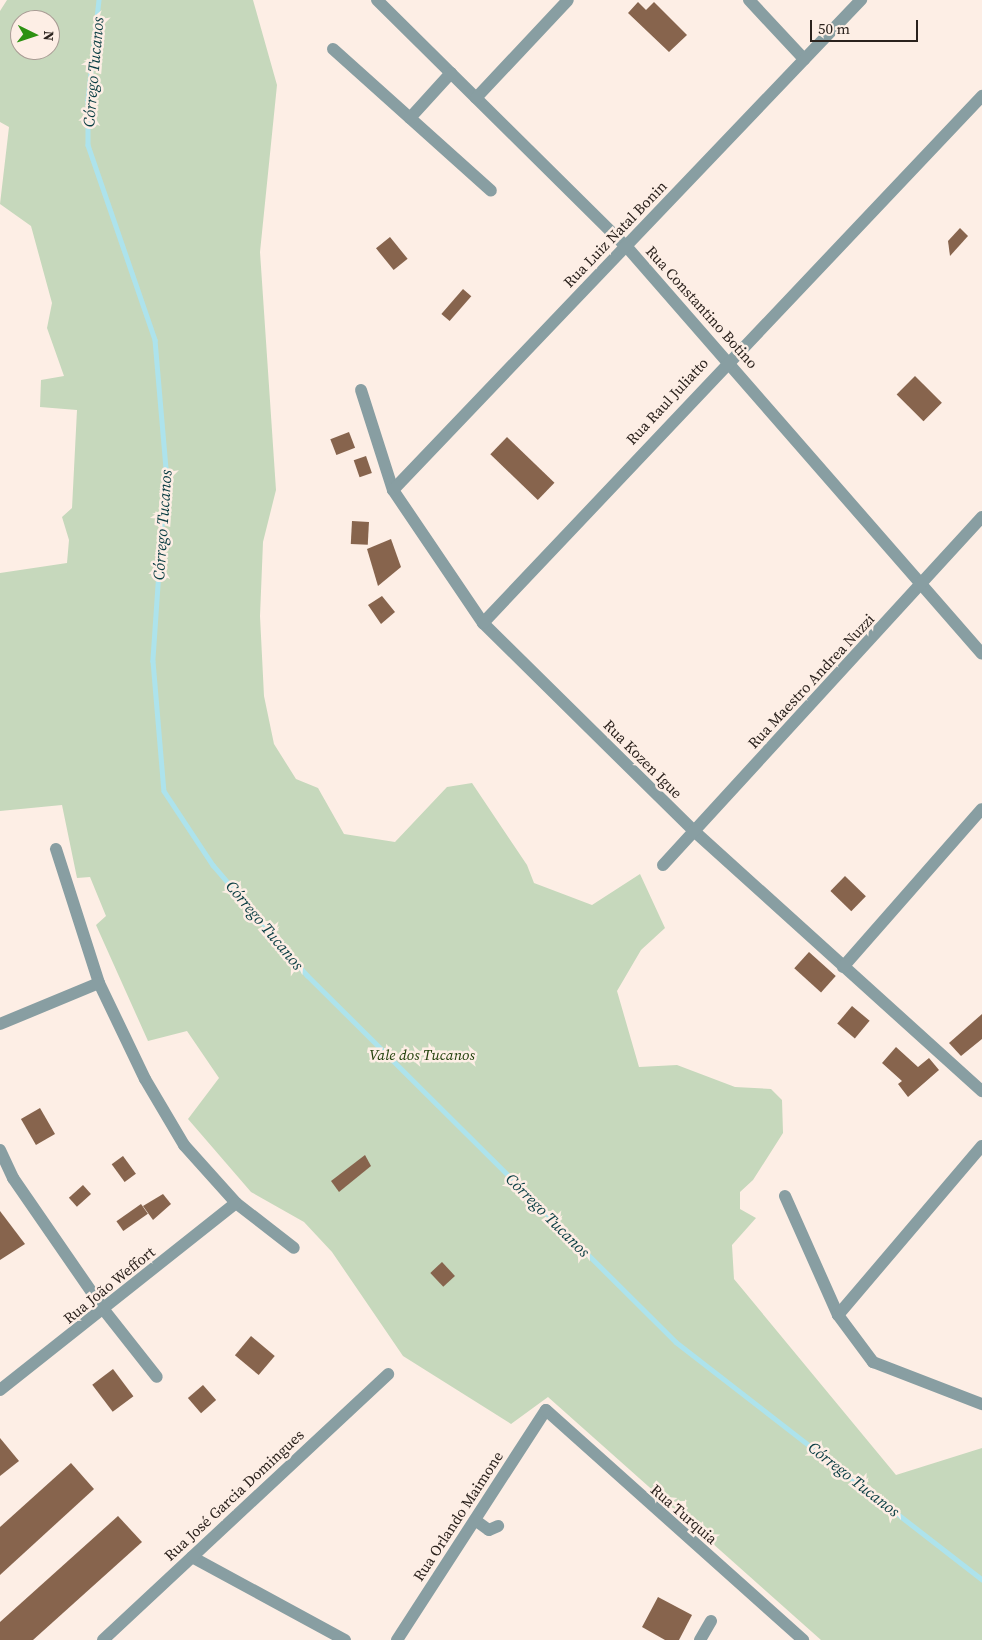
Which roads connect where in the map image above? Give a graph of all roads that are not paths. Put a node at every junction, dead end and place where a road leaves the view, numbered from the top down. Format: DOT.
graph roads {
  1 [pos="377,0"];
  2 [pos="568,0"];
  3 [pos="749,0"];
  4 [pos="861,0"];
  5 [pos="333,49"];
  6 [pos="804,59"];
  7 [pos="451,73"];
  8 [pos="982,96"];
  9 [pos="476,98"];
  10 [pos="410,118"];
  11 [pos="491,191"];
  12 [pos="626,246"];
  13 [pos="727,360"];
  14 [pos="361,390"];
  15 [pos="392,490"];
  16 [pos="982,517"];
  17 [pos="924,582"];
  18 [pos="483,623"];
  19 [pos="982,654"];
  20 [pos="982,810"];
  21 [pos="694,831"];
  22 [pos="56,849"];
  23 [pos="663,865"];
  24 [pos="843,967"];
  25 [pos="99,982"];
  26 [pos="0,1024"];
  27 [pos="982,1091"];
  28 [pos="982,1146"];
  29 [pos="0,1150"];
  30 [pos="784,1196"];
  31 [pos="236,1203"];
  32 [pos="294,1248"];
  33 [pos="104,1310"];
  34 [pos="838,1315"];
  35 [pos="388,1374"];
  36 [pos="157,1377"];
  37 [pos="0,1390"];
  38 [pos="982,1404"];
  39 [pos="546,1410"];
  40 [pos="475,1520"];
  41 [pos="498,1526"];
  42 [pos="192,1556"];
  43 [pos="711,1621"];
  44 [pos="102,1640"];
  45 [pos="345,1640"];
  46 [pos="397,1640"];
  47 [pos="700,1640"];
  48 [pos="803,1640"];
  1 -- 7 [label="street, Rua Constantino Botino"];
  2 -- 9 [label="street"];
  3 -- 6 [label="street"];
  4 -- 6 [label="street, Rua Luiz Natal Bonin"];
  5 -- 10 [label="street"];
  6 -- 12 [label="street, Rua Luiz Natal Bonin"];
  7 -- 9 [label="street, Rua Constantino Botino"];
  7 -- 10 [label="street"];
  8 -- 13 [label="street, Rua Raul Juliatto"];
  9 -- 12 [label="street, Rua Constantino Botino"];
  10 -- 11 [label="street"];
  12 -- 13 [label="street, Rua Constantino Botino"];
  12 -- 15 [label="street, Rua Luiz Natal Bonin"];
  13 -- 17 [label="street, Rua Constantino Botino"];
  13 -- 18 [label="street, Rua Raul Juliatto"];
  14 -- 15 [label="street, Rua Kozen Igue"];
  15 -- 18 [label="street, Rua Kozen Igue"];
  16 -- 17 [label="street, Rua Maestro Andrea Nuzzi"];
  17 -- 19 [label="street, Rua Constantino Botino"];
  17 -- 21 [label="street, Rua Maestro Andrea Nuzzi"];
  18 -- 21 [label="street, Rua Kozen Igue"];
  20 -- 24 [label="street"];
  21 -- 23 [label="street, Rua Maestro Andrea Nuzzi"];
  21 -- 24 [label="street, Rua Kozen Igue"];
  22 -- 25 [label="street"];
  24 -- 27 [label="street, Rua Kozen Igue"];
  25 -- 26 [label="street"];
  25 -- 31 [label="street"];
  28 -- 34 [label="street"];
  29 -- 33 [label="street"];
  30 -- 34 [label="street"];
  31 -- 32 [label="street"];
  31 -- 33 [label="street, Rua João Weffort"];
  33 -- 36 [label="street"];
  33 -- 37 [label="street, Rua João Weffort"];
  34 -- 38 [label="street"];
  35 -- 42 [label="street, Rua José Garcia Domingues"];
  39 -- 40 [label="street, Rua Orlando Maimone"];
  39 -- 48 [label="street, Rua Turquia"];
  40 -- 41 [label="street"];
  40 -- 46 [label="street, Rua Orlando Maimone"];
  42 -- 44 [label="street, Rua José Garcia Domingues"];
  42 -- 45 [label="street"];
  43 -- 47 [label="street"];
}
